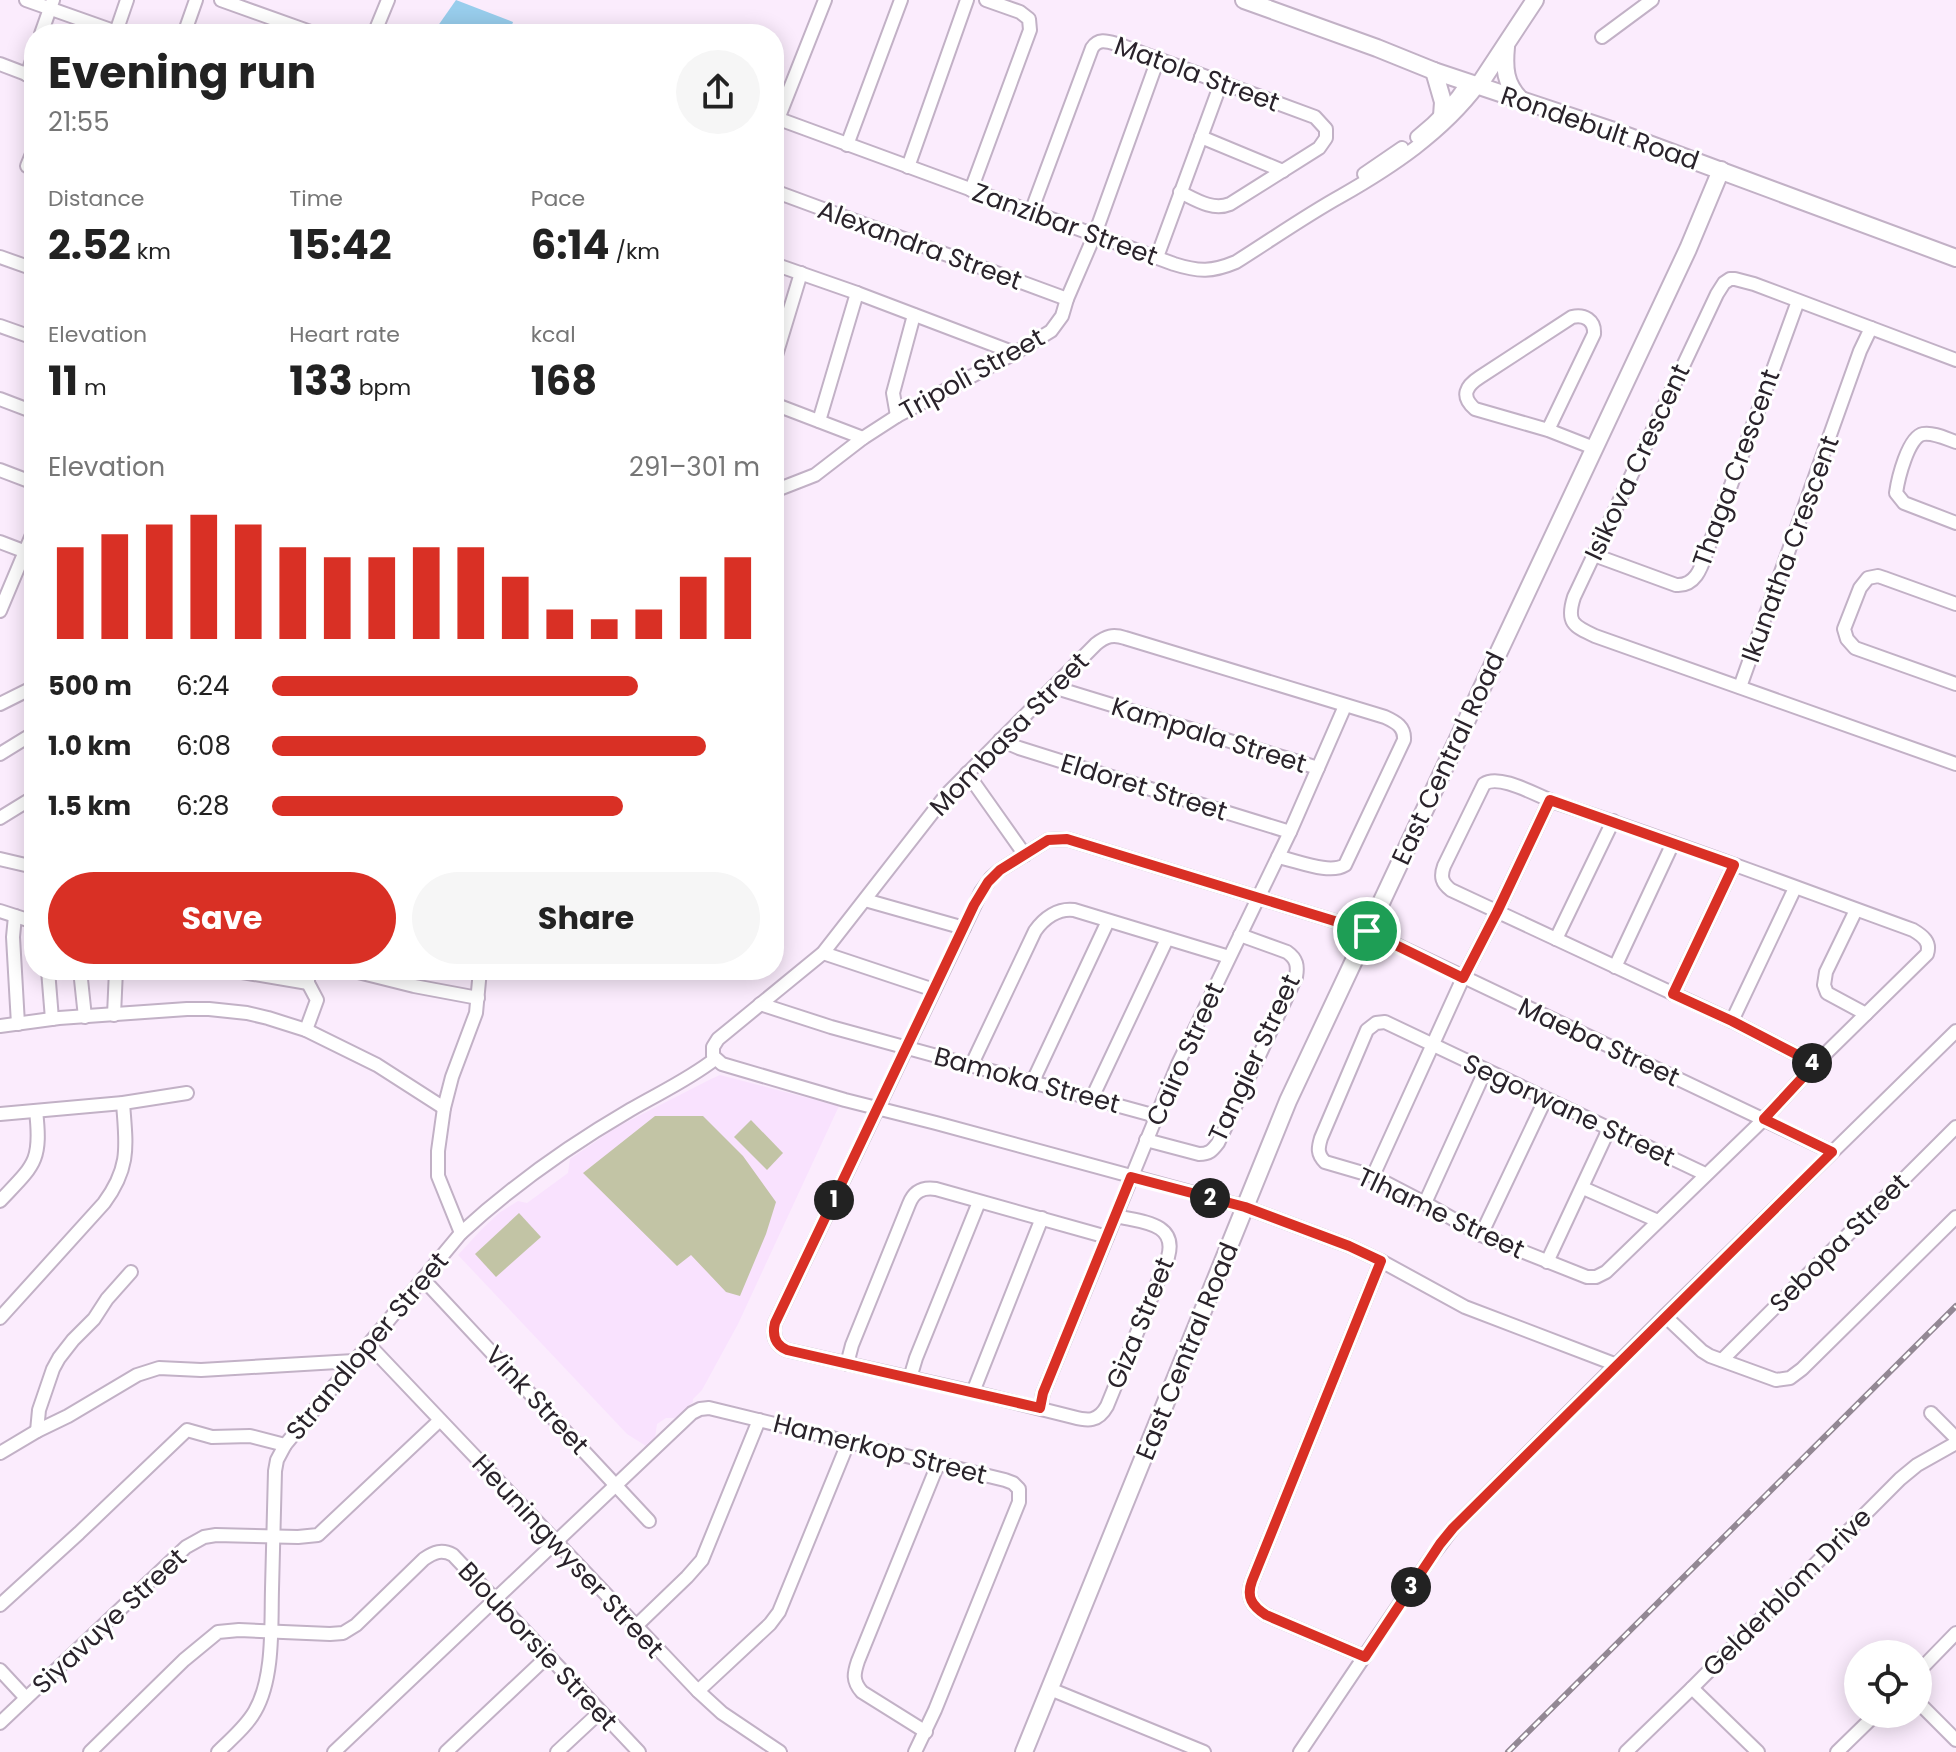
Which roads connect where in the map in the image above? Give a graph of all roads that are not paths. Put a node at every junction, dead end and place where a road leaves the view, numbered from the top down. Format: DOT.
graph roads {
  1 [pos="26,0"];
  2 [pos="127,0"];
  3 [pos="196,0"];
  4 [pos="221,0"];
  5 [pos="388,0"];
  6 [pos="825,0"];
  7 [pos="901,0"];
  8 [pos="967,0"];
  9 [pos="986,0"];
  10 [pos="1244,0"];
  11 [pos="1524,0"];
  12 [pos="1535,0"];
  13 [pos="1625,0"];
  14 [pos="1652,0"];
  15 [pos="51,4"];
  16 [pos="1634,12"];
  17 [pos="44,24"];
  18 [pos="98,24"];
  19 [pos="121,24"];
  20 [pos="188,24"];
  21 [pos="288,24"];
  22 [pos="378,24"];
  23 [pos="1602,37"];
  24 [pos="1506,46"];
  25 [pos="1158,59"];
  26 [pos="0,64"];
  27 [pos="1434,71"];
  28 [pos="24,73"];
  29 [pos="1221,83"];
  30 [pos="1473,84"];
  31 [pos="1520,99"];
  32 [pos="784,104"];
  33 [pos="1442,116"];
  34 [pos="784,126"];
  35 [pos="1201,137"];
  36 [pos="847,145"];
  37 [pos="908,167"];
  38 [pos="1721,170"];
  39 [pos="1283,171"];
  40 [pos="971,190"];
  41 [pos="1180,192"];
  42 [pos="784,195"];
  43 [pos="1342,195"];
  44 [pos="1031,212"];
  45 [pos="1095,234"];
  46 [pos="0,257"];
  47 [pos="1157,257"];
  48 [pos="1956,258"];
  49 [pos="24,265"];
  50 [pos="784,267"];
  51 [pos="801,273"];
  52 [pos="857,293"];
  53 [pos="1067,299"];
  54 [pos="1798,301"];
  55 [pos="914,315"];
  56 [pos="0,326"];
  57 [pos="1871,328"];
  58 [pos="784,329"];
  59 [pos="24,334"];
  60 [pos="1015,353"];
  61 [pos="1956,360"];
  62 [pos="0,399"];
  63 [pos="24,408"];
  64 [pos="784,408"];
  65 [pos="897,416"];
  66 [pos="819,421"];
  67 [pos="1548,430"];
  68 [pos="863,438"];
  69 [pos="1956,442"];
  70 [pos="1594,448"];
  71 [pos="0,470"];
  72 [pos="24,479"];
  73 [pos="784,485"];
  74 [pos="1956,523"];
  75 [pos="0,542"];
  76 [pos="24,551"];
  77 [pos="1594,555"];
  78 [pos="24,565"];
  79 [pos="1956,604"];
  80 [pos="0,611"];
  81 [pos="1956,684"];
  82 [pos="1053,687"];
  83 [pos="1740,687"];
  84 [pos="24,692"];
  85 [pos="0,704"];
  86 [pos="1345,706"];
  87 [pos="24,739"];
  88 [pos="1000,740"];
  89 [pos="0,754"];
  90 [pos="1956,764"];
  91 [pos="1318,768"];
  92 [pos="967,773"];
  93 [pos="1550,800"];
  94 [pos="24,804"];
  95 [pos="0,818"];
  96 [pos="1613,821"];
  97 [pos="1290,832"];
  98 [pos="1673,843"];
  99 [pos="1025,855"];
  100 [pos="1278,857"];
  101 [pos="0,859"];
  102 [pos="24,865"];
  103 [pos="1734,865"];
  104 [pos="1795,888"];
  105 [pos="1257,897"];
  106 [pos="865,900"];
  107 [pos="1856,910"];
  108 [pos="0,911"];
  109 [pos="1497,912"];
  110 [pos="15,916"];
  111 [pos="24,919"];
  112 [pos="1108,921"];
  113 [pos="964,928"];
  114 [pos="1367,931"];
  115 [pos="1240,935"];
  116 [pos="1167,939"];
  117 [pos="1556,939"];
  118 [pos="823,953"];
  119 [pos="1229,957"];
  120 [pos="1615,967"];
  121 [pos="1463,978"];
  122 [pos="49,980"];
  123 [pos="81,980"];
  124 [pos="116,980"];
  125 [pos="310,980"];
  126 [pos="390,980"];
  127 [pos="479,980"];
  128 [pos="934,990"];
  129 [pos="1673,994"];
  130 [pos="478,998"];
  131 [pos="760,1004"];
  132 [pos="1866,1014"];
  133 [pos="114,1015"];
  134 [pos="85,1017"];
  135 [pos="52,1019"];
  136 [pos="1732,1021"];
  137 [pos="18,1024"];
  138 [pos="0,1026"];
  139 [pos="306,1030"];
  140 [pos="1956,1031"];
  141 [pos="1432,1044"];
  142 [pos="907,1047"];
  143 [pos="716,1060"];
  144 [pos="972,1064"];
  145 [pos="1815,1064"];
  146 [pos="1485,1071"];
  147 [pos="1033,1081"];
  148 [pos="187,1093"];
  149 [pos="1092,1098"];
  150 [pos="1545,1100"];
  151 [pos="123,1103"];
  152 [pos="444,1108"];
  153 [pos="877,1108"];
  154 [pos="36,1111"];
  155 [pos="0,1114"];
  156 [pos="1156,1116"];
  157 [pos="1764,1119"];
  158 [pos="1956,1127"];
  159 [pos="1609,1129"];
  160 [pos="1146,1140"];
  161 [pos="1832,1152"];
  162 [pos="1322,1159"];
  163 [pos="1705,1174"];
  164 [pos="1373,1176"];
  165 [pos="1131,1177"];
  166 [pos="1583,1188"];
  167 [pos="0,1201"];
  168 [pos="979,1202"];
  169 [pos="1425,1203"];
  170 [pos="1245,1207"];
  171 [pos="1116,1216"];
  172 [pos="1956,1217"];
  173 [pos="1042,1218"];
  174 [pos="1658,1221"];
  175 [pos="461,1233"];
  176 [pos="1481,1235"];
  177 [pos="1107,1237"];
  178 [pos="1381,1261"];
  179 [pos="1547,1262"];
  180 [pos="131,1272"];
  181 [pos="423,1279"];
  182 [pos="1665,1316"];
  183 [pos="0,1318"];
  184 [pos="369,1345"];
  185 [pos="1722,1360"];
  186 [pos="354,1361"];
  187 [pos="847,1364"];
  188 [pos="1617,1365"];
  189 [pos="910,1378"];
  190 [pos="973,1392"];
  191 [pos="1040,1408"];
  192 [pos="1931,1413"];
  193 [pos="440,1420"];
  194 [pos="759,1420"];
  195 [pos="37,1431"];
  196 [pos="1956,1441"];
  197 [pos="848,1443"];
  198 [pos="285,1445"];
  199 [pos="0,1453"];
  200 [pos="938,1464"];
  201 [pos="616,1484"];
  202 [pos="649,1521"];
  203 [pos="273,1537"];
  204 [pos="556,1542"];
  205 [pos="495,1600"];
  206 [pos="0,1605"];
  207 [pos="635,1627"];
  208 [pos="271,1632"];
  209 [pos="1956,1633"];
  210 [pos="548,1656"];
  211 [pos="1365,1657"];
  212 [pos="1932,1658"];
  213 [pos="0,1670"];
  214 [pos="1692,1688"];
  215 [pos="1050,1689"];
  216 [pos="698,1691"];
  217 [pos="26,1698"];
  218 [pos="600,1712"];
  219 [pos="1932,1716"];
  220 [pos="0,1723"];
  221 [pos="1862,1728"];
  222 [pos="926,1732"];
  223 [pos="1956,1740"];
  224 [pos="1189,1749"];
  225 [pos="776,1751"];
  226 [pos="90,1752"];
  227 [pos="218,1752"];
  228 [pos="334,1752"];
  229 [pos="446,1752"];
  230 [pos="557,1752"];
  231 [pos="639,1752"];
  232 [pos="915,1752"];
  233 [pos="1024,1752"];
  234 [pos="1204,1752"];
  235 [pos="1300,1752"];
  236 [pos="1626,1752"];
  237 [pos="1758,1752"];
  238 [pos="1837,1752"];
  1 -- 15 [label="street"];
  2 -- 19 [label="street"];
  3 -- 20 [label="street"];
  4 -- 21 [label="street"];
  5 -- 22 [label="street"];
  6 -- 32 [label="street"];
  7 -- 36 [label="street"];
  8 -- 37 [label="street"];
  9 -- 40 [label="street"];
  10 -- 27 [label="street, Rondebult Road"];
  11 -- 30 [label="street"];
  12 -- 24 [label="street"];
  13 -- 16 [label="street"];
  14 -- 16 [label="street"];
  15 -- 17 [label="street"];
  15 -- 18 [label="street"];
  16 -- 23 [label="street"];
  24 -- 30 [label="street"];
  24 -- 31 [label="street"];
  25 -- 29 [label="street, Matola Street"];
  25 -- 44 [label="street, Matola Street"];
  25 -- 45 [label="street, Tripoli Street"];
  26 -- 28 [label="street"];
  27 -- 30 [label="street, Rondebult Road"];
  27 -- 33 [label="street"];
  29 -- 35 [label="street"];
  29 -- 39 [label="street, Matola Street"];
  30 -- 31 [label="street, Rondebult Road"];
  30 -- 33 [label="street"];
  30 -- 43 [label="street"];
  31 -- 38 [label="street, Rondebult Road"];
  33 -- 43 [label="street"];
  34 -- 36 [label="street, Zanzibar Street"];
  35 -- 39 [label="street"];
  35 -- 41 [label="street"];
  36 -- 37 [label="street, Zanzibar Street"];
  37 -- 40 [label="street, Zanzibar Street"];
  38 -- 48 [label="street, Rondebult Road"];
  38 -- 70 [label="street, East Central Road"];
  39 -- 41 [label="street"];
  40 -- 44 [label="street, Zanzibar Street"];
  41 -- 47 [label="street"];
  42 -- 53 [label="street, Alexandra Street"];
  43 -- 47 [label="street, Zanzibar Street"];
  44 -- 45 [label="street, Zanzibar Street"];
  45 -- 47 [label="street, Zanzibar Street"];
  45 -- 53 [label="street, Tripoli Street"];
  46 -- 49 [label="street"];
  50 -- 51 [label="street"];
  51 -- 52 [label="street"];
  51 -- 58 [label="street"];
  52 -- 55 [label="street"];
  52 -- 66 [label="street"];
  53 -- 60 [label="street, Tripoli Street"];
  54 -- 57 [label="street, Isikova Crescent"];
  54 -- 77 [label="street, Isikova Crescent"];
  54 -- 77 [label="street, Thaga Crescent"];
  55 -- 60 [label="street"];
  55 -- 65 [label="street"];
  56 -- 59 [label="street"];
  57 -- 61 [label="street"];
  57 -- 83 [label="street, Ikunatha Crescent"];
  60 -- 65 [label="street, Tripoli Street"];
  62 -- 63 [label="street"];
  64 -- 66 [label="street"];
  65 -- 68 [label="street, Tripoli Street"];
  66 -- 68 [label="street"];
  67 -- 67 [label="street"];
  67 -- 70 [label="street"];
  68 -- 73 [label="street, Tripoli Street"];
  69 -- 74 [label="street"];
  70 -- 114 [label="street, East Central Road"];
  71 -- 72 [label="street"];
  75 -- 76 [label="street"];
  77 -- 83 [label="street, Isikova Crescent"];
  78 -- 80 [label="street"];
  79 -- 81 [label="street"];
  82 -- 86 [label="street, Mombasa Street"];
  82 -- 88 [label="street, Mombasa Street"];
  82 -- 91 [label="street, Kampala Street"];
  83 -- 90 [label="street, Ikunatha Crescent"];
  84 -- 85 [label="street"];
  86 -- 91 [label="street, Cairo Street"];
  86 -- 100 [label="street, Mombasa Street"];
  87 -- 89 [label="street"];
  88 -- 92 [label="street, Mombasa Street"];
  88 -- 97 [label="street, Eldoret Street"];
  91 -- 97 [label="street, Cairo Street"];
  92 -- 99 [label="street"];
  92 -- 106 [label="street, Mombasa Street"];
  93 -- 96 [label="street"];
  93 -- 109 [label="street"];
  93 -- 109 [label="street"];
  94 -- 95 [label="street"];
  96 -- 98 [label="street"];
  96 -- 117 [label="street"];
  97 -- 100 [label="street, Cairo Street"];
  98 -- 103 [label="street"];
  98 -- 120 [label="street"];
  99 -- 105 [label="street, Maeba Street"];
  99 -- 113 [label="street, Maeba Street"];
  100 -- 105 [label="street, Cairo Street"];
  101 -- 102 [label="street"];
  103 -- 104 [label="street"];
  103 -- 129 [label="street"];
  104 -- 107 [label="street"];
  104 -- 136 [label="street"];
  105 -- 114 [label="street, Maeba Street"];
  105 -- 115 [label="street, Cairo Street"];
  106 -- 113 [label="street"];
  106 -- 118 [label="street, Mombasa Street"];
  107 -- 132 [label="street"];
  107 -- 132 [label="street"];
  108 -- 110 [label="street"];
  109 -- 117 [label="street"];
  109 -- 121 [label="street"];
  110 -- 111 [label="street"];
  110 -- 137 [label="street"];
  112 -- 116 [label="street"];
  112 -- 144 [label="street"];
  112 -- 147 [label="street"];
  113 -- 128 [label="street, Maeba Street"];
  114 -- 121 [label="street, Maeba Street"];
  114 -- 170 [label="street, East Central Road"];
  115 -- 119 [label="street, Cairo Street"];
  115 -- 160 [label="street, Tangier Street"];
  116 -- 119 [label="street"];
  116 -- 149 [label="street"];
  117 -- 120 [label="street"];
  118 -- 128 [label="street"];
  118 -- 131 [label="street, Mombasa Street"];
  119 -- 156 [label="street, Cairo Street"];
  120 -- 129 [label="street"];
  121 -- 141 [label="street"];
  121 -- 157 [label="street, Maeba Street"];
  122 -- 135 [label="street"];
  123 -- 134 [label="street"];
  124 -- 133 [label="street"];
  125 -- 139 [label="street"];
  126 -- 130 [label="street"];
  127 -- 130 [label="street"];
  128 -- 142 [label="street, Maeba Street"];
  129 -- 136 [label="street"];
  130 -- 152 [label="street"];
  131 -- 142 [label="street, Bamoka Street"];
  131 -- 143 [label="street, Mombasa Street"];
  132 -- 145 [label="street"];
  133 -- 134 [label="street"];
  133 -- 139 [label="street"];
  134 -- 135 [label="street"];
  135 -- 137 [label="street"];
  136 -- 145 [label="street"];
  137 -- 138 [label="street"];
  139 -- 152 [label="street"];
  140 -- 161 [label="street"];
  141 -- 146 [label="street, Segorwane Street"];
  141 -- 162 [label="street, Segorwane Street"];
  141 -- 164 [label="street"];
  142 -- 144 [label="street, Bamoka Street"];
  142 -- 153 [label="street, Maeba Street"];
  143 -- 153 [label="street"];
  143 -- 175 [label="street, Strandloper Street"];
  144 -- 147 [label="street, Bamoka Street"];
  145 -- 157 [label="street"];
  146 -- 150 [label="street, Segorwane Street"];
  146 -- 169 [label="street"];
  147 -- 149 [label="street, Bamoka Street"];
  148 -- 151 [label="street"];
  149 -- 156 [label="street, Bamoka Street"];
  150 -- 159 [label="street, Segorwane Street"];
  150 -- 176 [label="street"];
  151 -- 154 [label="street"];
  151 -- 183 [label="street"];
  152 -- 175 [label="street"];
  153 -- 165 [label="street"];
  153 -- 187 [label="street, Maeba Street"];
  154 -- 155 [label="street"];
  154 -- 167 [label="street"];
  156 -- 160 [label="street, Cairo Street"];
  157 -- 161 [label="street, Maeba Street"];
  157 -- 163 [label="street"];
  158 -- 185 [label="street, Sebopa Street"];
  159 -- 163 [label="street, Segorwane Street"];
  159 -- 166 [label="street"];
  160 -- 165 [label="street, Cairo Street"];
  161 -- 182 [label="street"];
  162 -- 164 [label="street, Tlhame Street"];
  163 -- 174 [label="street"];
  164 -- 169 [label="street, Tlhame Street"];
  165 -- 170 [label="street"];
  165 -- 171 [label="street, Cairo Street"];
  166 -- 174 [label="street"];
  166 -- 179 [label="street"];
  168 -- 173 [label="street"];
  168 -- 187 [label="street"];
  168 -- 189 [label="street"];
  169 -- 176 [label="street, Tlhame Street"];
  170 -- 178 [label="street"];
  170 -- 215 [label="street, East Central Road"];
  171 -- 177 [label="street, Cairo Street"];
  171 -- 191 [label="street, Giza Street"];
  172 -- 185 [label="street"];
  173 -- 177 [label="street"];
  173 -- 190 [label="street"];
  174 -- 179 [label="street, Tlhame Street"];
  175 -- 181 [label="street, Strandloper Street"];
  176 -- 179 [label="street, Tlhame Street"];
  177 -- 191 [label="street, Cairo Street"];
  178 -- 188 [label="street"];
  178 -- 211 [label="street"];
  180 -- 195 [label="street"];
  181 -- 184 [label="street, Strandloper Street"];
  181 -- 201 [label="street, Vink Street"];
  182 -- 185 [label="street"];
  182 -- 188 [label="street"];
  184 -- 186 [label="street, Strandloper Street"];
  184 -- 193 [label="street, Heuningwyser Street"];
  186 -- 195 [label="street"];
  186 -- 198 [label="street, Strandloper Street"];
  187 -- 189 [label="street"];
  188 -- 211 [label="street"];
  189 -- 190 [label="street"];
  190 -- 191 [label="street"];
  192 -- 196 [label="street"];
  193 -- 203 [label="street, Siyavuye Street"];
  193 -- 204 [label="street, Heuningwyser Street"];
  194 -- 197 [label="street, Hamerkop Street"];
  194 -- 201 [label="street, Hamerkop Street"];
  194 -- 207 [label="street"];
  195 -- 199 [label="street"];
  196 -- 214 [label="street, Gelderblom Drive"];
  197 -- 200 [label="street, Hamerkop Street"];
  197 -- 216 [label="street"];
  198 -- 203 [label="street, Strandloper Street"];
  198 -- 206 [label="street"];
  200 -- 222 [label="street"];
  200 -- 222 [label="street, Hamerkop Street"];
  201 -- 202 [label="street, Vink Street"];
  201 -- 204 [label="street, Hamerkop Street"];
  203 -- 208 [label="street, Strandloper Street"];
  203 -- 217 [label="street, Siyavuye Street"];
  204 -- 205 [label="street, Hamerkop Street"];
  204 -- 207 [label="street, Heuningwyser Street"];
  205 -- 208 [label="street, Blouborsie Street"];
  205 -- 210 [label="street, Blouborsie Street"];
  205 -- 228 [label="street, Hamerkop Street"];
  207 -- 216 [label="street, Heuningwyser Street"];
  208 -- 226 [label="street"];
  208 -- 227 [label="street, Strandloper Street"];
  209 -- 212 [label="street"];
  210 -- 218 [label="street, Blouborsie Street"];
  210 -- 229 [label="street"];
  211 -- 235 [label="street"];
  213 -- 217 [label="street"];
  214 -- 236 [label="street, Gelderblom Drive"];
  214 -- 237 [label="street"];
  215 -- 224 [label="street"];
  215 -- 233 [label="street, East Central Road"];
  216 -- 225 [label="street, Heuningwyser Street"];
  217 -- 220 [label="street, Siyavuye Street"];
  218 -- 230 [label="street"];
  218 -- 231 [label="street, Blouborsie Street"];
  219 -- 223 [label="street"];
  221 -- 238 [label="street"];
  222 -- 232 [label="street, Hamerkop Street"];
  224 -- 234 [label="street"];
}
